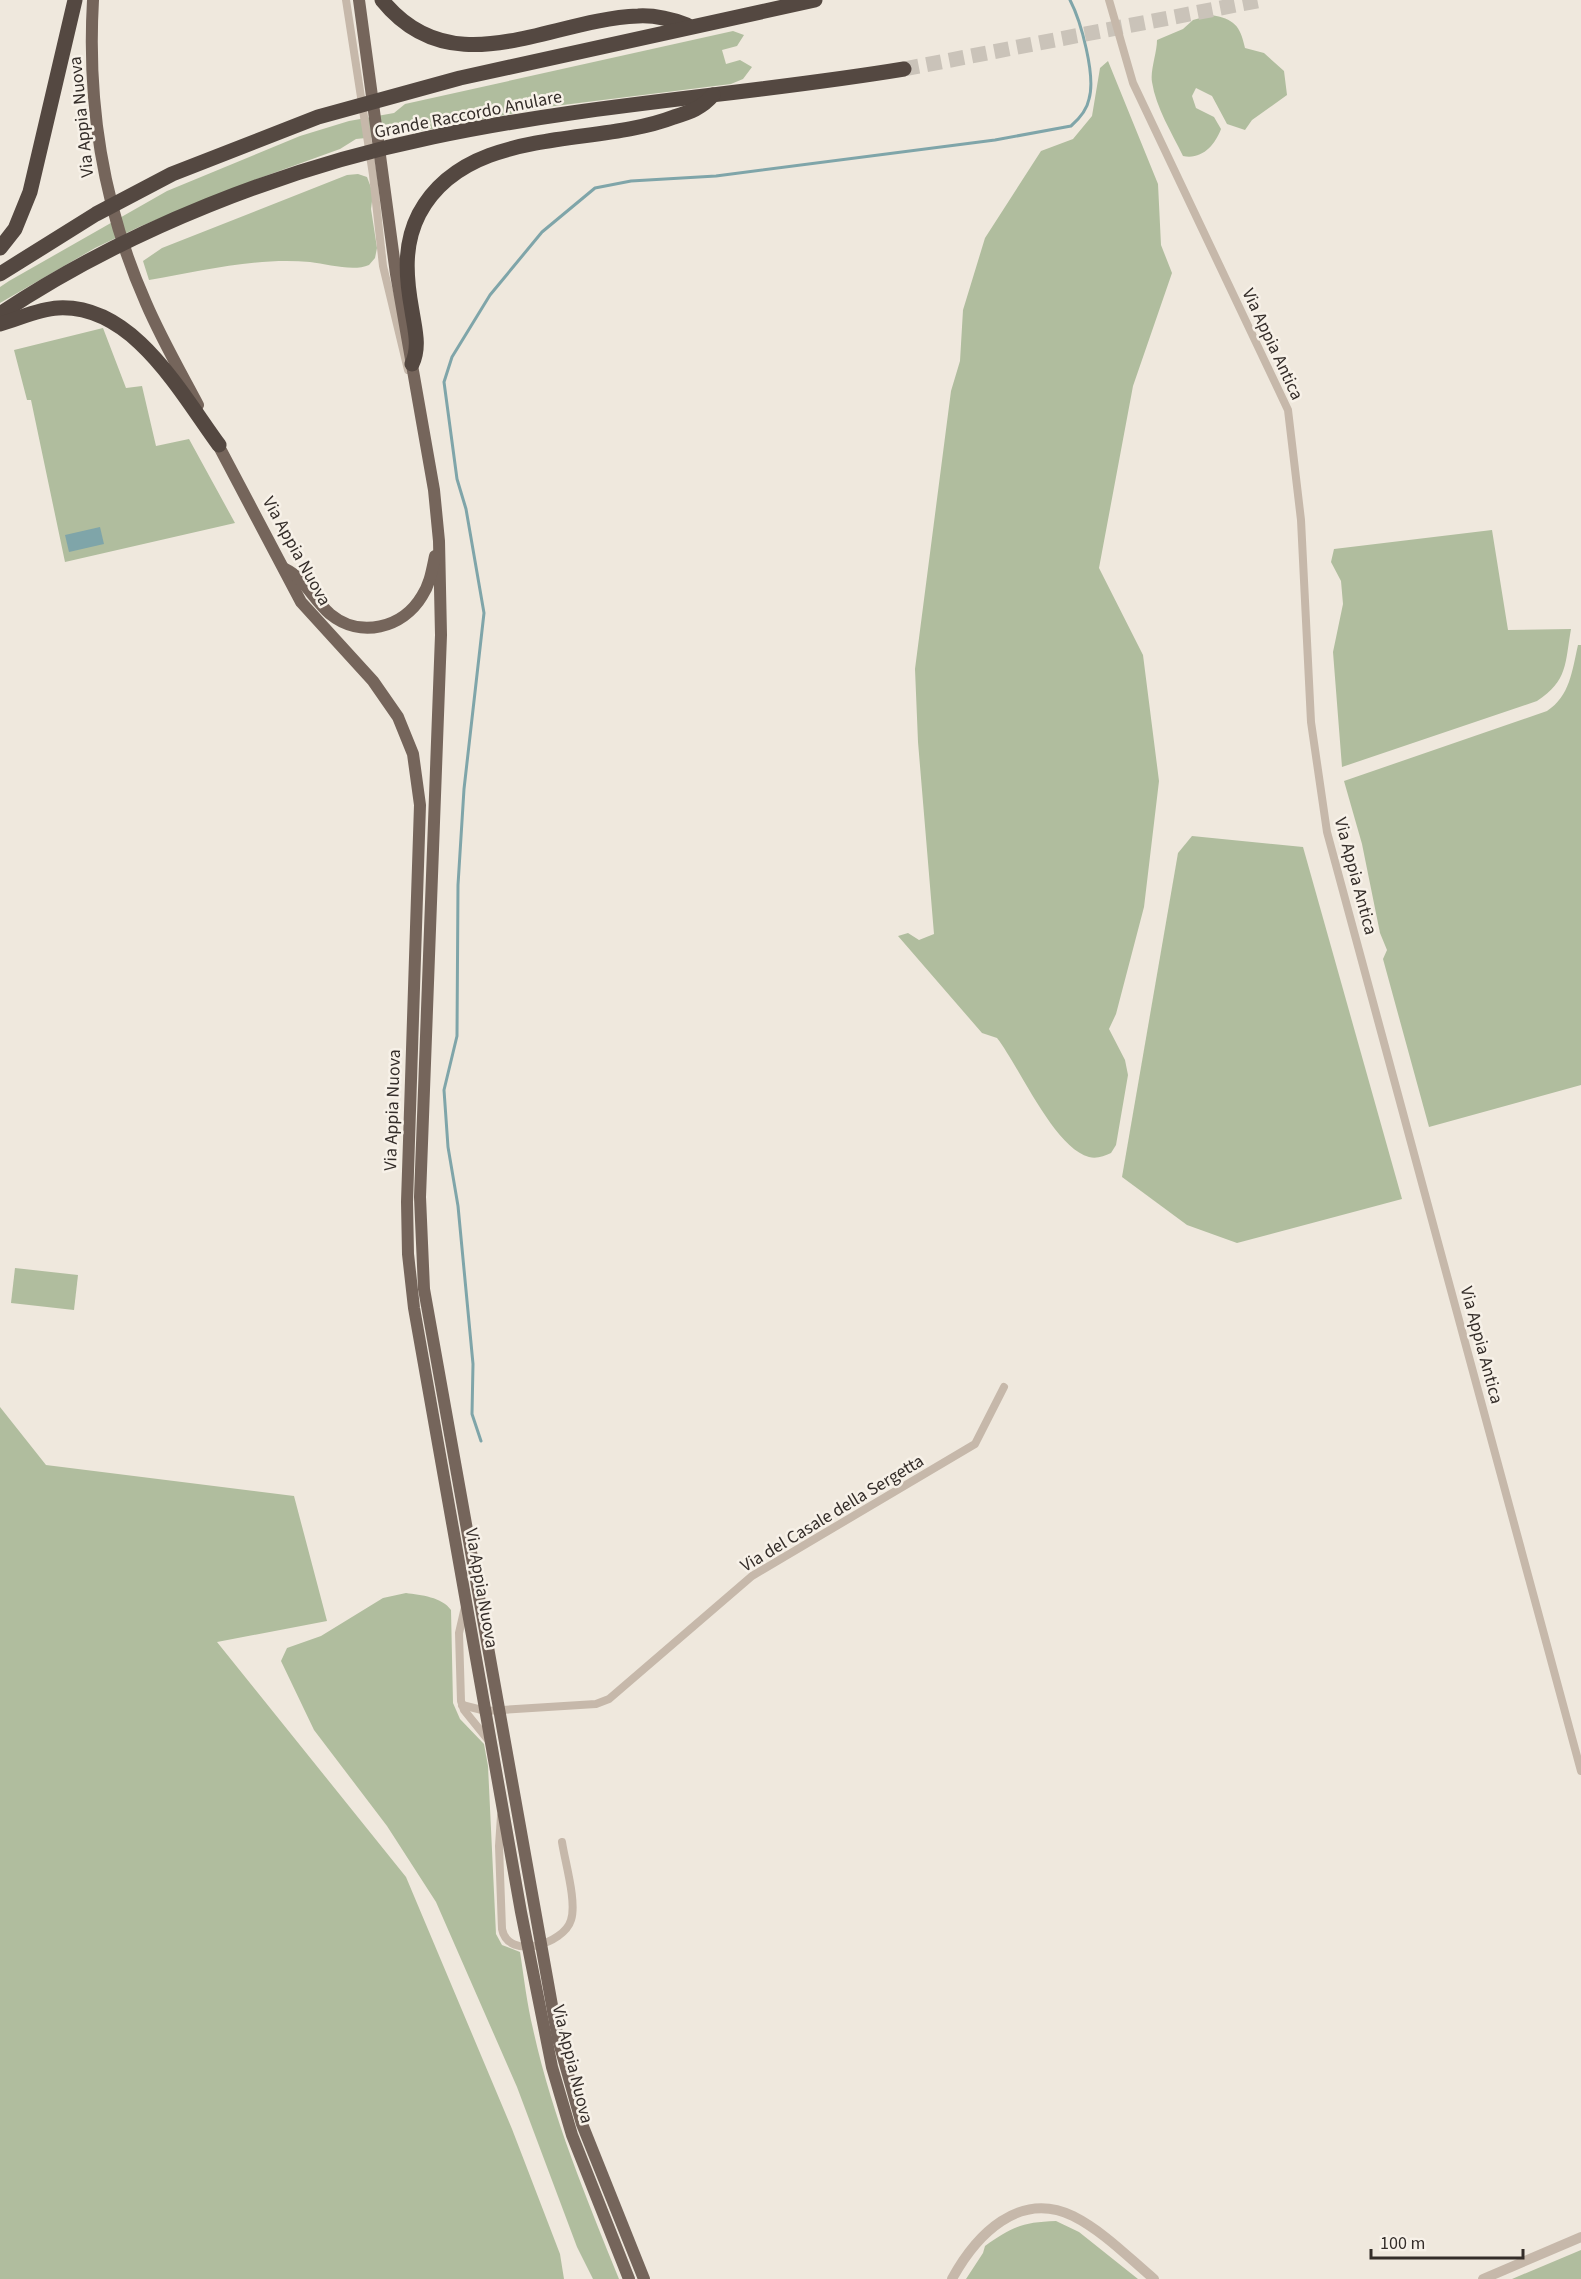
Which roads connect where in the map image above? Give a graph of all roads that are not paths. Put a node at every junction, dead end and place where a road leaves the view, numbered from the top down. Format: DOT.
graph roads {
  1 [pos="75,0"];
  2 [pos="93,0"];
  3 [pos="346,0"];
  4 [pos="359,0"];
  5 [pos="382,0"];
  6 [pos="815,0"];
  7 [pos="1109,0"];
  8 [pos="690,26"];
  9 [pos="361,55"];
  10 [pos="904,69"];
  11 [pos="713,95"];
  12 [pos="378,175"];
  13 [pos="0,248"];
  14 [pos="0,274"];
  15 [pos="0,314"];
  16 [pos="0,324"];
  17 [pos="412,364"];
  18 [pos="419,406"];
  19 [pos="219,446"];
  20 [pos="439,541"];
  21 [pos="285,569"];
  22 [pos="1004,1387"];
  23 [pos="466,1605"];
  24 [pos="462,1705"];
  25 [pos="492,1710"];
  26 [pos="492,1744"];
  27 [pos="1581,1770"];
  28 [pos="503,1805"];
  29 [pos="562,1842"];
  30 [pos="541,1943"];
  31 [pos="528,1946"];
  32 [pos="1581,2237"];
  33 [pos="629,2279"];
  34 [pos="644,2279"];
  35 [pos="952,2279"];
  36 [pos="1154,2279"];
  37 [pos="1484,2279"];
  1 -- 13 [label="highway"];
  2 -- 19 [label="main road, Via Appia Nuova"];
  3 -- 9 [label="street, Via Appia Nuova"];
  4 -- 9 [label="main road, Via Appia Nuova"];
  5 -- 8 [label="highway"];
  6 -- 8 [label="highway, Grande Raccordo Anulare"];
  7 -- 27 [label="street, Via Appia Antica"];
  8 -- 14 [label="highway, Grande Raccordo Anulare"];
  9 -- 12 [label="main road, Via Appia Nuova"];
  10 -- 11 [label="highway, Grande Raccordo Anulare"];
  11 -- 15 [label="highway, Grande Raccordo Anulare"];
  11 -- 17 [label="highway"];
  12 -- 17 [label="main road, Via Appia Nuova"];
  12 -- 18 [label="street, Via Appia Nuova"];
  16 -- 19 [label="highway"];
  17 -- 18 [label="main road, Via Appia Nuova"];
  18 -- 20 [label="main road, Via Appia Nuova"];
  19 -- 21 [label="main road, Via Appia Nuova"];
  20 -- 21 [label="main road"];
  20 -- 25 [label="main road, Via Appia Nuova"];
  21 -- 23 [label="main road, Via Appia Nuova"];
  22 -- 25 [label="street, Via del Casale della Sergetta"];
  23 -- 24 [label="street"];
  23 -- 25 [label="main road, Via Appia Nuova"];
  24 -- 25 [label="street, Via del Casale della Sergetta"];
  24 -- 26 [label="street"];
  25 -- 26 [label="main road, Via Appia Nuova"];
  25 -- 30 [label="main road, Via Appia Nuova"];
  26 -- 28 [label="main road, Via Appia Nuova"];
  28 -- 31 [label="main road, Via Appia Nuova"];
  28 -- 31 [label="street"];
  29 -- 30 [label="street"];
  30 -- 31 [label="street"];
  30 -- 34 [label="main road, Via Appia Nuova"];
  31 -- 33 [label="main road, Via Appia Nuova"];
  32 -- 37 [label="street"];
  35 -- 36 [label="street"];
}
